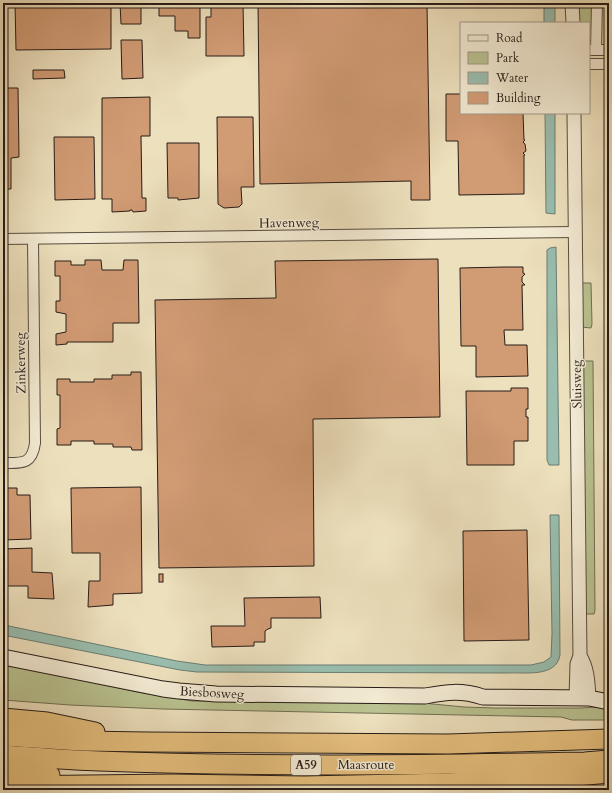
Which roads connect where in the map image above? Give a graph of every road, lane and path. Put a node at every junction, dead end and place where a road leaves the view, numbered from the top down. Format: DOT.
graph roads {
  1 [pos="572,3"];
  2 [pos="596,3"];
  3 [pos="573,22"];
  4 [pos="593,50"];
  5 [pos="609,50"];
  6 [pos="590,64"];
  7 [pos="609,64"];
  8 [pos="574,114"];
  9 [pos="575,232"];
  10 [pos="33,238"];
  11 [pos="3,239"];
  12 [pos="3,464"];
  13 [pos="3,657"];
  14 [pos="609,692"];
  15 [pos="582,698"];
  16 [pos="609,702"];
  17 [pos="3,718"];
  18 [pos="3,736"];
  19 [pos="609,739"];
  20 [pos="148,742"];
  21 [pos="3,755"];
  22 [pos="609,760"];
  23 [pos="3,771"];
  24 [pos="609,773"];
  25 [pos="173,784"];
  26 [pos="3,786"];
  1 -- 3 [label="street"];
  2 -- 4 [label="street"];
  4 -- 5 [label="street"];
  6 -- 7 [label="street"];
  8 -- 9 [label="street, Sluisweg"];
  9 -- 10 [label="street, Havenweg"];
  9 -- 15 [label="street, Sluisweg"];
  10 -- 11 [label="street, Havenweg"];
  10 -- 12 [label="street, Zinkerweg"];
  13 -- 15 [label="main road, Biesbosweg"];
  14 -- 15 [label="main road"];
  15 -- 16 [label="main road"];
  17 -- 20 [label="highway, A59"];
  18 -- 20 [label="highway, Maasroute / A59"];
  19 -- 20 [label="highway, Maasroute / A59"];
  21 -- 22 [label="highway, Maasroute / A59"];
  23 -- 25 [label="highway, A59"];
  24 -- 25 [label="highway, A59"];
  25 -- 26 [label="highway, A59"];
}
